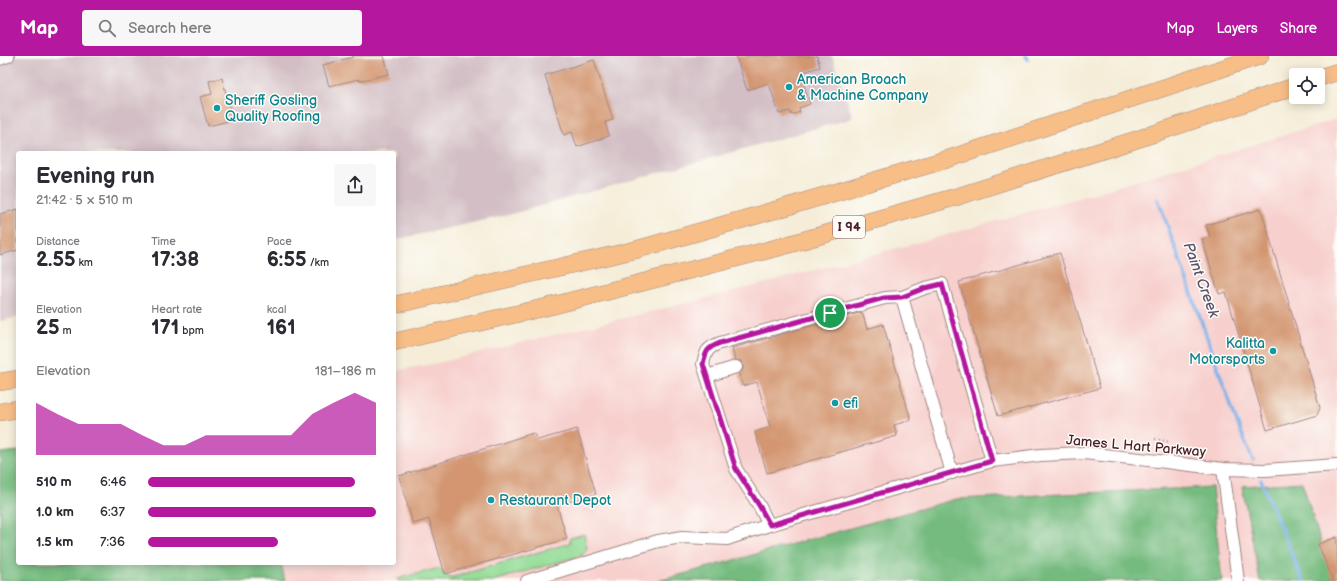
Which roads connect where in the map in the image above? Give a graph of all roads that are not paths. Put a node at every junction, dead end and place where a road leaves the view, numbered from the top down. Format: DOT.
graph roads {
  1 [pos="8,56"];
  2 [pos="1260,56"];
  3 [pos="0,59"];
  4 [pos="1337,72"];
  5 [pos="1325,76"];
  6 [pos="1289,88"];
  7 [pos="902,297"];
  8 [pos="396,305"];
  9 [pos="396,342"];
  10 [pos="736,367"];
  11 [pos="706,376"];
  12 [pos="16,379"];
  13 [pos="0,382"];
  14 [pos="16,409"];
  15 [pos="0,412"];
  16 [pos="992,461"];
  17 [pos="1337,466"];
  18 [pos="1223,469"];
  19 [pos="952,473"];
  20 [pos="770,525"];
  21 [pos="527,581"];
  22 [pos="1238,581"];
  1 -- 3 [label="street"];
  2 -- 8 [label="highway"];
  4 -- 5 [label="highway"];
  6 -- 9 [label="highway, I 94"];
  7 -- 11 [label="street"];
  7 -- 16 [label="street"];
  7 -- 19 [label="street"];
  10 -- 11 [label="street"];
  11 -- 20 [label="street"];
  12 -- 13 [label="highway"];
  14 -- 15 [label="highway"];
  16 -- 18 [label="street, James L Hart Parkway"];
  16 -- 19 [label="street, James L Hart Parkway"];
  17 -- 18 [label="street, James L Hart Parkway"];
  18 -- 22 [label="street"];
  19 -- 20 [label="street, James L Hart Parkway"];
  20 -- 21 [label="street, James L Hart Parkway"];
}
